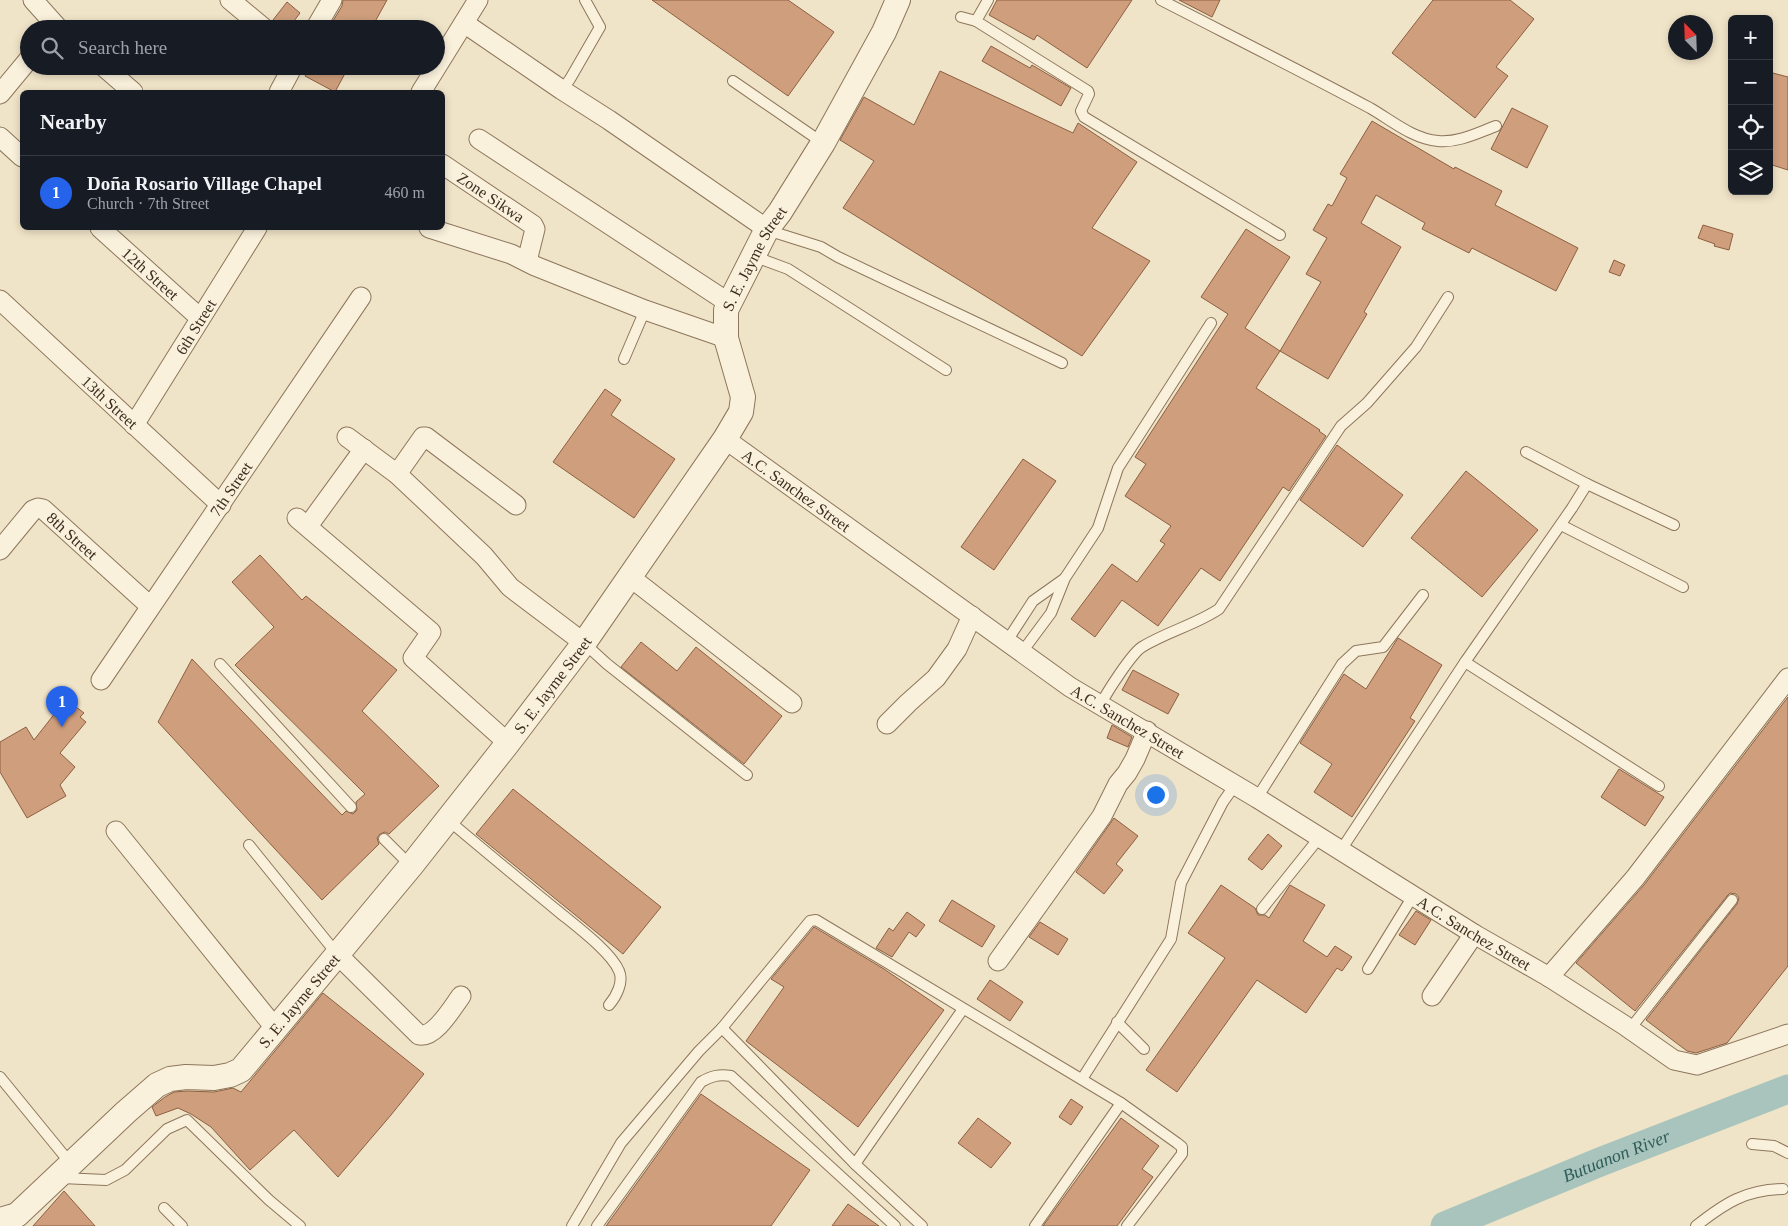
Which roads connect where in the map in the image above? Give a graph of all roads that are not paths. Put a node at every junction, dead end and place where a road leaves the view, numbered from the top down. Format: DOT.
graph roads {
  1 [pos="33,0"];
  2 [pos="230,0"];
  3 [pos="332,0"];
  4 [pos="478,0"];
  5 [pos="585,0"];
  6 [pos="898,0"];
  7 [pos="988,0"];
  8 [pos="1161,0"];
  9 [pos="961,16"];
  10 [pos="50,20"];
  11 [pos="255,20"];
  12 [pos="320,20"];
  13 [pos="976,21"];
  14 [pos="464,23"];
  15 [pos="445,53"];
  16 [pos="20,70"];
  17 [pos="113,75"];
  18 [pos="288,75"];
  19 [pos="432,75"];
  20 [pos="733,81"];
  21 [pos="131,90"];
  22 [pos="281,90"];
  23 [pos="422,90"];
  24 [pos="562,90"];
  25 [pos="0,94"];
  26 [pos="1496,126"];
  27 [pos="0,137"];
  28 [pos="479,139"];
  29 [pos="823,143"];
  30 [pos="20,155"];
  31 [pos="445,166"];
  32 [pos="102,230"];
  33 [pos="257,230"];
  34 [pos="435,230"];
  35 [pos="767,230"];
  36 [pos="1280,235"];
  37 [pos="753,256"];
  38 [pos="527,261"];
  39 [pos="360,297"];
  40 [pos="1448,297"];
  41 [pos="0,300"];
  42 [pos="729,303"];
  43 [pos="644,310"];
  44 [pos="200,318"];
  45 [pos="1211,324"];
  46 [pos="726,338"];
  47 [pos="624,359"];
  48 [pos="1062,363"];
  49 [pos="946,370"];
  50 [pos="134,425"];
  51 [pos="347,437"];
  52 [pos="726,439"];
  53 [pos="364,449"];
  54 [pos="1526,452"];
  55 [pos="397,474"];
  56 [pos="1587,484"];
  57 [pos="221,505"];
  58 [pos="516,505"];
  59 [pos="1560,525"];
  60 [pos="1674,525"];
  61 [pos="0,550"];
  62 [pos="630,577"];
  63 [pos="1065,578"];
  64 [pos="1683,587"];
  65 [pos="1423,595"];
  66 [pos="150,606"];
  67 [pos="972,616"];
  68 [pos="584,644"];
  69 [pos="1015,647"];
  70 [pos="1465,662"];
  71 [pos="220,664"];
  72 [pos="1788,678"];
  73 [pos="101,680"];
  74 [pos="792,703"];
  75 [pos="1101,704"];
  76 [pos="887,724"];
  77 [pos="1147,731"];
  78 [pos="508,743"];
  79 [pos="746,775"];
  80 [pos="1235,786"];
  81 [pos="1659,786"];
  82 [pos="1257,798"];
  83 [pos="351,806"];
  84 [pos="448,820"];
  85 [pos="116,831"];
  86 [pos="1319,838"];
  87 [pos="384,839"];
  88 [pos="249,845"];
  89 [pos="1341,850"];
  90 [pos="412,866"];
  91 [pos="1413,896"];
  92 [pos="1732,900"];
  93 [pos="1262,908"];
  94 [pos="1474,934"];
  95 [pos="338,954"];
  96 [pos="998,961"];
  97 [pos="1368,969"];
  98 [pos="1549,977"];
  99 [pos="461,996"];
  100 [pos="1432,996"];
  101 [pos="609,1005"];
  102 [pos="963,1010"];
  103 [pos="1117,1022"];
  104 [pos="722,1028"];
  105 [pos="276,1029"];
  106 [pos="1630,1029"];
  107 [pos="1788,1034"];
  108 [pos="1144,1049"];
  109 [pos="0,1077"];
  110 [pos="1082,1079"];
  111 [pos="1121,1103"];
  112 [pos="1752,1144"];
  113 [pos="1788,1153"];
  114 [pos="854,1164"];
  115 [pos="64,1171"];
  116 [pos="1783,1189"];
  117 [pos="164,1208"];
  118 [pos="0,1220"];
  119 [pos="182,1226"];
  120 [pos="300,1226"];
  121 [pos="572,1226"];
  122 [pos="597,1226"];
  123 [pos="895,1226"];
  124 [pos="922,1226"];
  125 [pos="1035,1226"];
  126 [pos="1127,1226"];
  127 [pos="1696,1226"];
  1 -- 10 [label="street"];
  2 -- 11 [label="street"];
  3 -- 12 [label="street"];
  4 -- 14 [label="street"];
  5 -- 24 [label="lane"];
  6 -- 29 [label="street, S. E. Jayme Street"];
  7 -- 13 [label="lane"];
  8 -- 26 [label="lane"];
  9 -- 13 [label="lane"];
  13 -- 36 [label="lane"];
  14 -- 15 [label="street"];
  14 -- 24 [label="street"];
  16 -- 25 [label="street"];
  17 -- 21 [label="street"];
  18 -- 22 [label="street"];
  19 -- 23 [label="street"];
  20 -- 29 [label="lane"];
  24 -- 35 [label="street"];
  27 -- 30 [label="street"];
  28 -- 42 [label="street"];
  29 -- 35 [label="street, S. E. Jayme Street"];
  31 -- 38 [label="street, Zone Sikwa"];
  32 -- 44 [label="street, 12th Street"];
  33 -- 44 [label="street, 6th Street"];
  34 -- 38 [label="street"];
  35 -- 37 [label="street, S. E. Jayme Street"];
  35 -- 48 [label="lane"];
  37 -- 42 [label="street, S. E. Jayme Street"];
  37 -- 49 [label="lane"];
  38 -- 43 [label="street"];
  39 -- 57 [label="street, 7th Street"];
  40 -- 75 [label="lane"];
  41 -- 50 [label="street, 13th Street"];
  42 -- 46 [label="street, S. E. Jayme Street"];
  43 -- 46 [label="street"];
  43 -- 47 [label="lane"];
  44 -- 50 [label="street, 6th Street"];
  45 -- 63 [label="lane"];
  46 -- 52 [label="street, S. E. Jayme Street"];
  50 -- 57 [label="street, 13th Street"];
  51 -- 53 [label="street"];
  52 -- 62 [label="street, S. E. Jayme Street"];
  52 -- 67 [label="street, A.C. Sanchez Street"];
  53 -- 55 [label="street"];
  53 -- 78 [label="street"];
  54 -- 56 [label="lane"];
  55 -- 58 [label="street"];
  55 -- 68 [label="street"];
  56 -- 59 [label="lane"];
  56 -- 60 [label="lane"];
  57 -- 66 [label="street, 7th Street"];
  59 -- 64 [label="lane"];
  59 -- 70 [label="lane"];
  61 -- 66 [label="street, 8th Street"];
  62 -- 68 [label="street, S. E. Jayme Street"];
  62 -- 74 [label="street"];
  63 -- 69 [label="lane"];
  63 -- 69 [label="lane"];
  65 -- 82 [label="lane"];
  66 -- 73 [label="street, 7th Street"];
  67 -- 69 [label="street, A.C. Sanchez Street"];
  67 -- 76 [label="street"];
  68 -- 78 [label="street, S. E. Jayme Street"];
  68 -- 79 [label="lane"];
  69 -- 75 [label="street, A.C. Sanchez Street"];
  70 -- 81 [label="lane"];
  70 -- 89 [label="lane"];
  71 -- 83 [label="lane"];
  72 -- 98 [label="street"];
  75 -- 77 [label="street, A.C. Sanchez Street"];
  77 -- 80 [label="street, A.C. Sanchez Street"];
  77 -- 96 [label="street"];
  78 -- 84 [label="street, S. E. Jayme Street"];
  80 -- 82 [label="street, A.C. Sanchez Street"];
  80 -- 103 [label="lane"];
  82 -- 86 [label="street, A.C. Sanchez Street"];
  84 -- 90 [label="street, S. E. Jayme Street"];
  84 -- 101 [label="lane"];
  85 -- 105 [label="street"];
  86 -- 89 [label="street, A.C. Sanchez Street"];
  86 -- 93 [label="lane"];
  87 -- 90 [label="lane"];
  88 -- 95 [label="lane"];
  89 -- 91 [label="street, A.C. Sanchez Street"];
  90 -- 95 [label="street, S. E. Jayme Street"];
  91 -- 94 [label="street, A.C. Sanchez Street"];
  91 -- 97 [label="lane"];
  92 -- 106 [label="lane"];
  94 -- 98 [label="street, A.C. Sanchez Street"];
  94 -- 100 [label="street"];
  95 -- 99 [label="street"];
  95 -- 105 [label="street, S. E. Jayme Street"];
  98 -- 106 [label="street, A.C. Sanchez Street"];
  102 -- 104 [label="lane"];
  102 -- 110 [label="lane"];
  102 -- 114 [label="lane"];
  103 -- 108 [label="lane"];
  103 -- 110 [label="lane"];
  104 -- 114 [label="lane"];
  104 -- 121 [label="lane"];
  105 -- 115 [label="street, S. E. Jayme Street"];
  106 -- 107 [label="street, A.C. Sanchez Street"];
  109 -- 115 [label="lane"];
  110 -- 111 [label="lane"];
  111 -- 125 [label="lane"];
  111 -- 126 [label="lane"];
  112 -- 113 [label="lane"];
  114 -- 124 [label="lane"];
  115 -- 118 [label="street, S. E. Jayme Street"];
  115 -- 120 [label="lane"];
  116 -- 127 [label="lane"];
  117 -- 119 [label="lane"];
  122 -- 123 [label="lane"];
}
